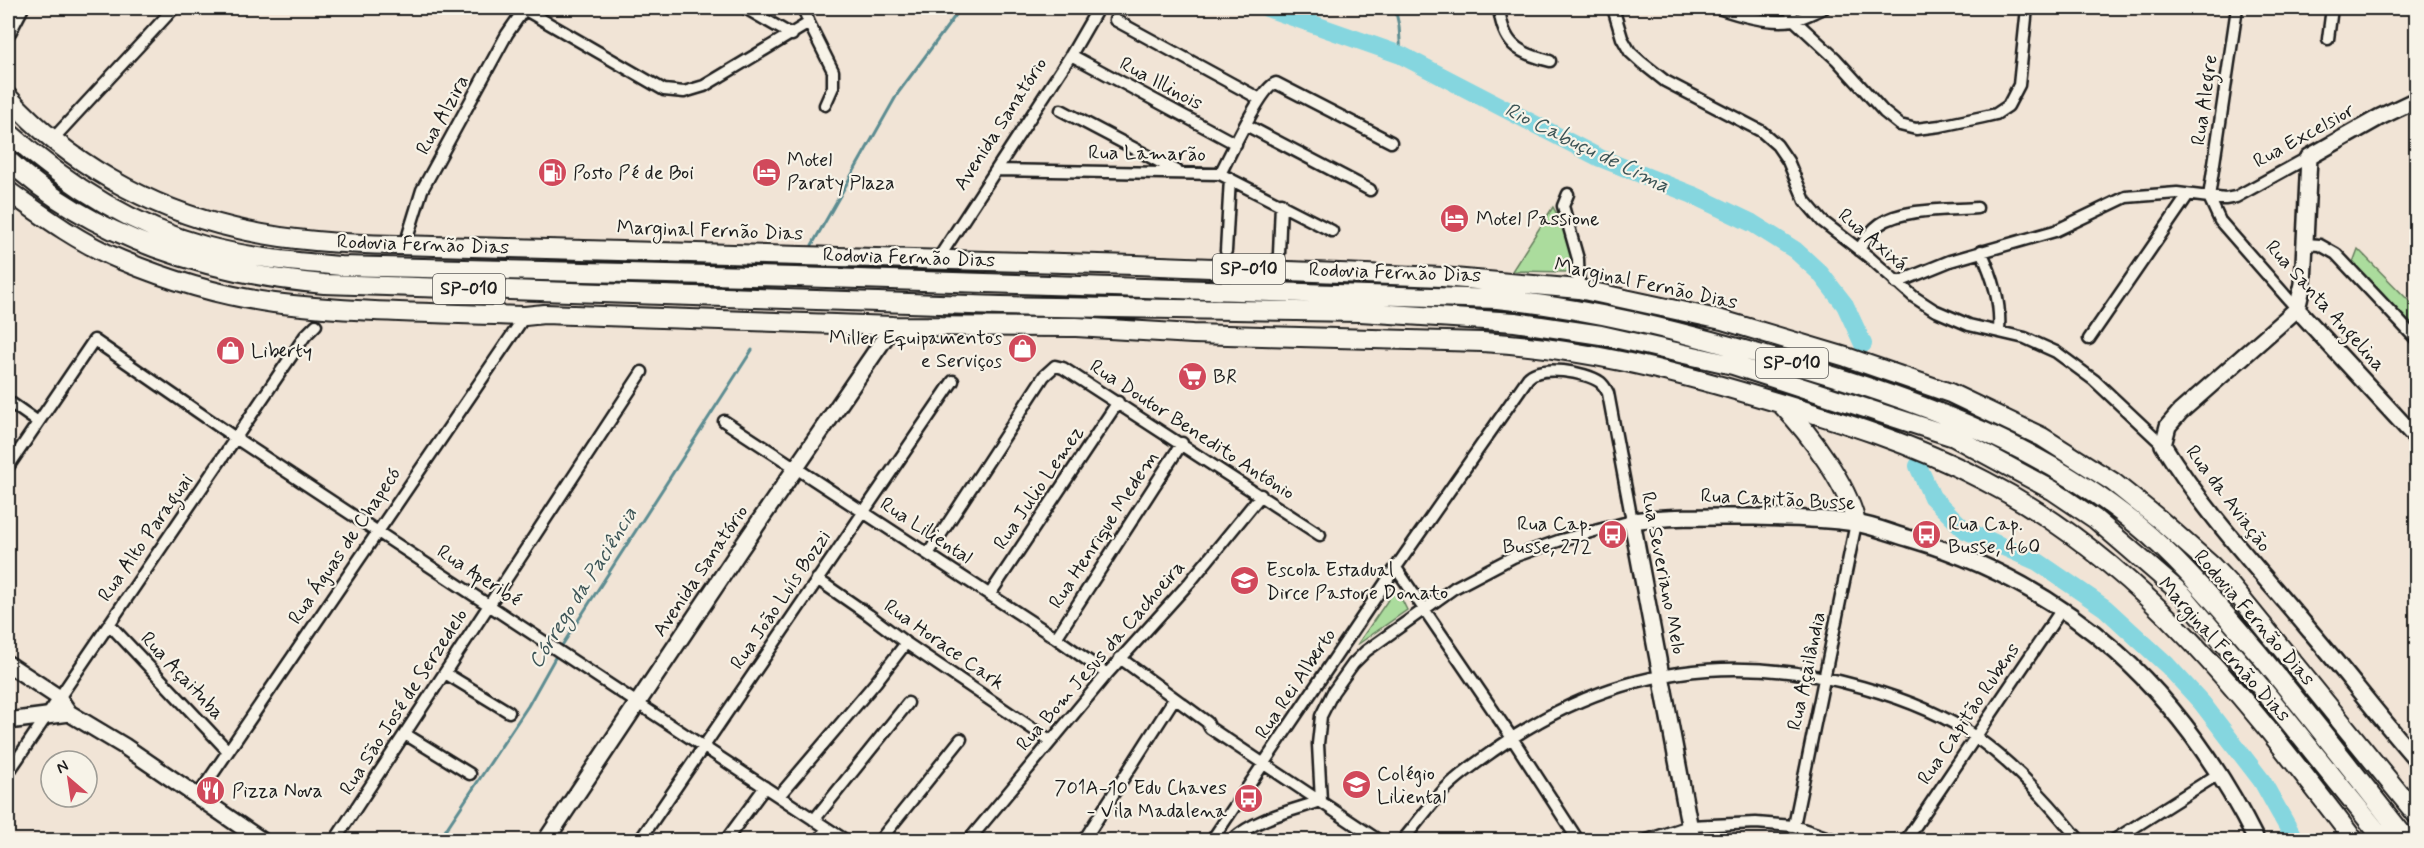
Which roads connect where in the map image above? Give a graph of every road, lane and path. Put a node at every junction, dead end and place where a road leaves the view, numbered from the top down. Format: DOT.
graph roads {
  1 [pos="20,8"];
  2 [pos="174,8"];
  3 [pos="524,8"];
  4 [pos="745,8"];
  5 [pos="803,8"];
  6 [pos="1499,8"];
  7 [pos="1613,8"];
  8 [pos="1718,8"];
  9 [pos="1789,8"];
  10 [pos="1824,8"];
  11 [pos="2027,8"];
  12 [pos="2237,8"];
  13 [pos="2332,8"];
  14 [pos="1097,10"];
  15 [pos="1794,20"];
  16 [pos="1115,21"];
  17 [pos="809,23"];
  18 [pos="8,29"];
  19 [pos="792,35"];
  20 [pos="2328,39"];
  21 [pos="1071,55"];
  22 [pos="1550,61"];
  23 [pos="8,97"];
  24 [pos="1260,99"];
  25 [pos="2416,100"];
  26 [pos="825,105"];
  27 [pos="1061,110"];
  28 [pos="1246,125"];
  29 [pos="8,132"];
  30 [pos="52,140"];
  31 [pos="1391,142"];
  32 [pos="1236,144"];
  33 [pos="2309,157"];
  34 [pos="8,160"];
  35 [pos="998,170"];
  36 [pos="1180,173"];
  37 [pos="1225,176"];
  38 [pos="1370,190"];
  39 [pos="8,191"];
  40 [pos="1568,194"];
  41 [pos="2188,195"];
  42 [pos="2209,197"];
  43 [pos="1281,203"];
  44 [pos="1977,208"];
  45 [pos="1332,231"];
  46 [pos="2305,244"];
  47 [pos="405,245"];
  48 [pos="1859,250"];
  49 [pos="1227,251"];
  50 [pos="1980,251"];
  51 [pos="1279,254"];
  52 [pos="938,259"];
  53 [pos="1896,283"];
  54 [pos="1579,289"];
  55 [pos="2297,309"];
  56 [pos="525,316"];
  57 [pos="316,325"];
  58 [pos="893,326"];
  59 [pos="1999,331"];
  60 [pos="2089,339"];
  61 [pos="2416,339"];
  62 [pos="642,372"];
  63 [pos="1534,372"];
  64 [pos="953,381"];
  65 [pos="8,402"];
  66 [pos="1118,402"];
  67 [pos="1780,404"];
  68 [pos="724,421"];
  69 [pos="38,422"];
  70 [pos="2415,432"];
  71 [pos="237,439"];
  72 [pos="1182,443"];
  73 [pos="2163,446"];
  74 [pos="8,467"];
  75 [pos="796,468"];
  76 [pos="1261,495"];
  77 [pos="863,512"];
  78 [pos="1632,521"];
  79 [pos="1856,523"];
  80 [pos="377,530"];
  81 [pos="1320,535"];
  82 [pos="928,554"];
  83 [pos="1396,567"];
  84 [pos="817,579"];
  85 [pos="990,594"];
  86 [pos="490,604"];
  87 [pos="1424,609"];
  88 [pos="2062,609"];
  89 [pos="109,624"];
  90 [pos="1056,638"];
  91 [pos="906,643"];
  92 [pos="1120,658"];
  93 [pos="8,664"];
  94 [pos="445,673"];
  95 [pos="1107,674"];
  96 [pos="1661,674"];
  97 [pos="1824,676"];
  98 [pos="58,698"];
  99 [pos="1174,699"];
  100 [pos="638,702"];
  101 [pos="908,704"];
  102 [pos="509,712"];
  103 [pos="69,713"];
  104 [pos="45,717"];
  105 [pos="8,721"];
  106 [pos="405,734"];
  107 [pos="1976,737"];
  108 [pos="1512,738"];
  109 [pos="962,740"];
  110 [pos="1051,741"];
  111 [pos="703,746"];
  112 [pos="228,751"];
  113 [pos="2416,759"];
  114 [pos="1264,764"];
  115 [pos="8,773"];
  116 [pos="2220,773"];
  117 [pos="470,774"];
  118 [pos="765,787"];
  119 [pos="779,796"];
  120 [pos="197,797"];
  121 [pos="1322,801"];
  122 [pos="2416,814"];
  123 [pos="814,820"];
  124 [pos="1794,826"];
  125 [pos="827,829"];
  126 [pos="1691,833"];
  127 [pos="261,840"];
  128 [pos="335,840"];
  129 [pos="546,840"];
  130 [pos="640,840"];
  131 [pos="726,840"];
  132 [pos="818,840"];
  133 [pos="845,840"];
  134 [pos="880,840"];
  135 [pos="969,840"];
  136 [pos="1084,840"];
  137 [pos="1212,840"];
  138 [pos="1232,840"];
  139 [pos="1378,840"];
  140 [pos="1403,840"];
  141 [pos="1578,840"];
  142 [pos="1647,840"];
  143 [pos="1835,840"];
  144 [pos="1906,840"];
  145 [pos="2079,840"];
  146 [pos="2114,840"];
  147 [pos="2256,840"];
  148 [pos="2354,840"];
  149 [pos="2384,840"];
  150 [pos="2408,840"];
  1 -- 18 [label="street"];
  2 -- 30 [label="street"];
  3 -- 19 [label="street"];
  3 -- 47 [label="street, Rua Alzira"];
  4 -- 19 [label="street"];
  5 -- 17 [label="street"];
  6 -- 22 [label="street"];
  7 -- 48 [label="street, Rua Axixá"];
  8 -- 15 [label="street"];
  9 -- 15 [label="street"];
  10 -- 15 [label="street"];
  11 -- 15 [label="street"];
  12 -- 42 [label="street, Rua Alegre"];
  13 -- 20 [label="street"];
  14 -- 21 [label="street, Avenida Sanatório"];
  16 -- 24 [label="street"];
  17 -- 19 [label="street"];
  17 -- 26 [label="street"];
  21 -- 32 [label="street, Rua Illinois"];
  21 -- 35 [label="street, Avenida Sanatório"];
  23 -- 30 [label="highway, Marginal Fernão Dias / SP-010"];
  24 -- 28 [label="street, Rua Lamarão"];
  24 -- 31 [label="street, Rua Lamarão"];
  25 -- 33 [label="street, Rua Excelsior"];
  27 -- 36 [label="street"];
  28 -- 32 [label="street, Rua Lamarão"];
  28 -- 38 [label="street"];
  29 -- 150 [label="highway, Rodovia Fernão Dias / SP-010"];
  30 -- 47 [label="highway, Marginal Fernão Dias / SP-010"];
  32 -- 37 [label="street, Rua Lamarão"];
  33 -- 42 [label="street, Rua Excelsior"];
  33 -- 46 [label="street"];
  34 -- 149 [label="highway, Rodovia Fernão Dias / SP-010"];
  35 -- 36 [label="street, Rua Lamarão"];
  35 -- 52 [label="street, Avenida Sanatório"];
  36 -- 37 [label="street, Rua Lamarão"];
  37 -- 43 [label="street"];
  37 -- 49 [label="street"];
  39 -- 56 [label="highway, Marginal Fernão Dias / SP-010"];
  40 -- 54 [label="street"];
  41 -- 42 [label="street, Rua Excelsior"];
  41 -- 50 [label="street, Rua Excelsior"];
  41 -- 60 [label="street"];
  42 -- 55 [label="street, Rua Santa Angelina"];
  43 -- 45 [label="street"];
  43 -- 51 [label="street"];
  44 -- 48 [label="street"];
  46 -- 55 [label="street"];
  46 -- 61 [label="street"];
  47 -- 52 [label="highway, Marginal Fernão Dias / SP-010"];
  48 -- 53 [label="street, Rua Axixá"];
  50 -- 53 [label="street, Rua Excelsior"];
  50 -- 59 [label="street"];
  52 -- 54 [label="highway, Marginal Fernão Dias / SP-010"];
  53 -- 59 [label="street, Rua Axixá"];
  54 -- 122 [label="highway, Marginal Fernão Dias / SP-010"];
  55 -- 70 [label="street, Rua Santa Angelina"];
  55 -- 73 [label="street, Rua da Aviação"];
  56 -- 58 [label="highway, Marginal Fernão Dias / SP-010"];
  56 -- 80 [label="street, Rua Águas de Chapecó"];
  57 -- 71 [label="street, Rua Alto Paraguai"];
  58 -- 67 [label="highway, Marginal Fernão Dias / SP-010"];
  58 -- 75 [label="street, Avenida Sanatório"];
  59 -- 73 [label="street, Rua Axixá"];
  62 -- 86 [label="street, Rua São José de Serzedelo"];
  63 -- 78 [label="street, Rua Severiano Melo"];
  63 -- 83 [label="street, Rua Rei Alberto"];
  64 -- 77 [label="street, Rua João Luís Bozzi"];
  65 -- 69 [label="street"];
  66 -- 72 [label="street, Rua Doutor Benedito Antônio"];
  66 -- 82 [label="street, Rua Doutor Benedito Antônio"];
  66 -- 85 [label="street, Rua Julio Lemez"];
  67 -- 79 [label="highway"];
  67 -- 148 [label="highway, Marginal Fernão Dias / SP-010"];
  68 -- 75 [label="street, Rua Liliental"];
  69 -- 71 [label="street, Rua Aperibé"];
  69 -- 74 [label="street"];
  71 -- 80 [label="street, Rua Aperibé"];
  71 -- 89 [label="street, Rua Alto Paraguai"];
  72 -- 76 [label="street, Rua Doutor Benedito Antônio"];
  72 -- 90 [label="street, Rua Henrique Medem"];
  73 -- 113 [label="street, Rua da Aviação"];
  75 -- 77 [label="street, Rua Liliental"];
  75 -- 100 [label="street, Avenida Sanatório"];
  76 -- 81 [label="street, Rua Doutor Benedito Antônio"];
  76 -- 92 [label="street, Rua Bom Jesus da Cachoeira"];
  77 -- 82 [label="street, Rua Liliental"];
  77 -- 84 [label="street, Rua João Luís Bozzi"];
  78 -- 79 [label="street, Rua Capitão Busse"];
  78 -- 87 [label="street, Rua Capitão Busse"];
  78 -- 96 [label="street, Rua Severiano Melo"];
  79 -- 88 [label="street, Rua Capitão Busse"];
  79 -- 97 [label="street, Rua Açailândia"];
  80 -- 86 [label="street, Rua Aperibé"];
  80 -- 112 [label="street, Rua Águas de Chapecó"];
  82 -- 85 [label="street, Rua Liliental"];
  83 -- 87 [label="street"];
  83 -- 114 [label="street, Rua Rei Alberto"];
  84 -- 91 [label="street, Rua Horace Cark"];
  84 -- 111 [label="street, Rua João Luís Bozzi"];
  85 -- 90 [label="street, Rua Liliental"];
  86 -- 94 [label="street, Rua São José de Serzedelo"];
  86 -- 100 [label="street, Rua Aperibé"];
  87 -- 108 [label="street"];
  87 -- 121 [label="street, Rua Capitão Busse"];
  88 -- 107 [label="street, Rua Capitão Rubens"];
  88 -- 116 [label="street, Rua Capitão Busse"];
  89 -- 98 [label="street, Rua Alto Paraguai"];
  89 -- 112 [label="street, Rua Açaituba"];
  90 -- 95 [label="street, Rua Liliental"];
  91 -- 110 [label="street, Rua Horace Cark"];
  91 -- 119 [label="street"];
  92 -- 95 [label="street, Rua Bom Jesus da Cachoeira"];
  92 -- 99 [label="street"];
  93 -- 98 [label="street"];
  94 -- 102 [label="street"];
  94 -- 106 [label="street, Rua São José de Serzedelo"];
  95 -- 110 [label="street, Rua Bom Jesus da Cachoeira"];
  96 -- 97 [label="street"];
  96 -- 108 [label="street"];
  96 -- 126 [label="street, Rua Severiano Melo"];
  97 -- 107 [label="street"];
  97 -- 124 [label="street, Rua Açailândia"];
  98 -- 103 [label="street"];
  98 -- 104 [label="street, Rua Alto Paraguai"];
  99 -- 114 [label="street"];
  99 -- 136 [label="street"];
  100 -- 111 [label="street, Rua Aperibé"];
  100 -- 129 [label="street, Avenida Sanatório"];
  101 -- 123 [label="street"];
  103 -- 104 [label="street"];
  103 -- 120 [label="street"];
  104 -- 105 [label="street"];
  104 -- 115 [label="street, Rua Alto Paraguai"];
  106 -- 117 [label="street"];
  106 -- 128 [label="street, Rua São José de Serzedelo"];
  107 -- 144 [label="street, Rua Capitão Rubens"];
  107 -- 145 [label="street"];
  108 -- 140 [label="street"];
  108 -- 141 [label="street"];
  109 -- 134 [label="street"];
  110 -- 135 [label="street, Rua Bom Jesus da Cachoeira"];
  111 -- 118 [label="street, Rua Aperibé"];
  111 -- 130 [label="street, Rua João Luís Bozzi"];
  112 -- 120 [label="street, Rua Águas de Chapecó"];
  114 -- 121 [label="street"];
  114 -- 137 [label="street, Rua Rei Alberto"];
  116 -- 146 [label="street"];
  116 -- 147 [label="street, Rua Capitão Busse"];
  118 -- 119 [label="street, Rua Aperibé"];
  118 -- 131 [label="street"];
  119 -- 123 [label="street, Rua Aperibé"];
  120 -- 127 [label="street"];
  121 -- 138 [label="street"];
  121 -- 139 [label="street"];
  123 -- 125 [label="street, Rua Aperibé"];
  124 -- 126 [label="street"];
  124 -- 143 [label="street"];
  125 -- 132 [label="street"];
  125 -- 133 [label="street, Rua Aperibé"];
  126 -- 142 [label="street"];
}
